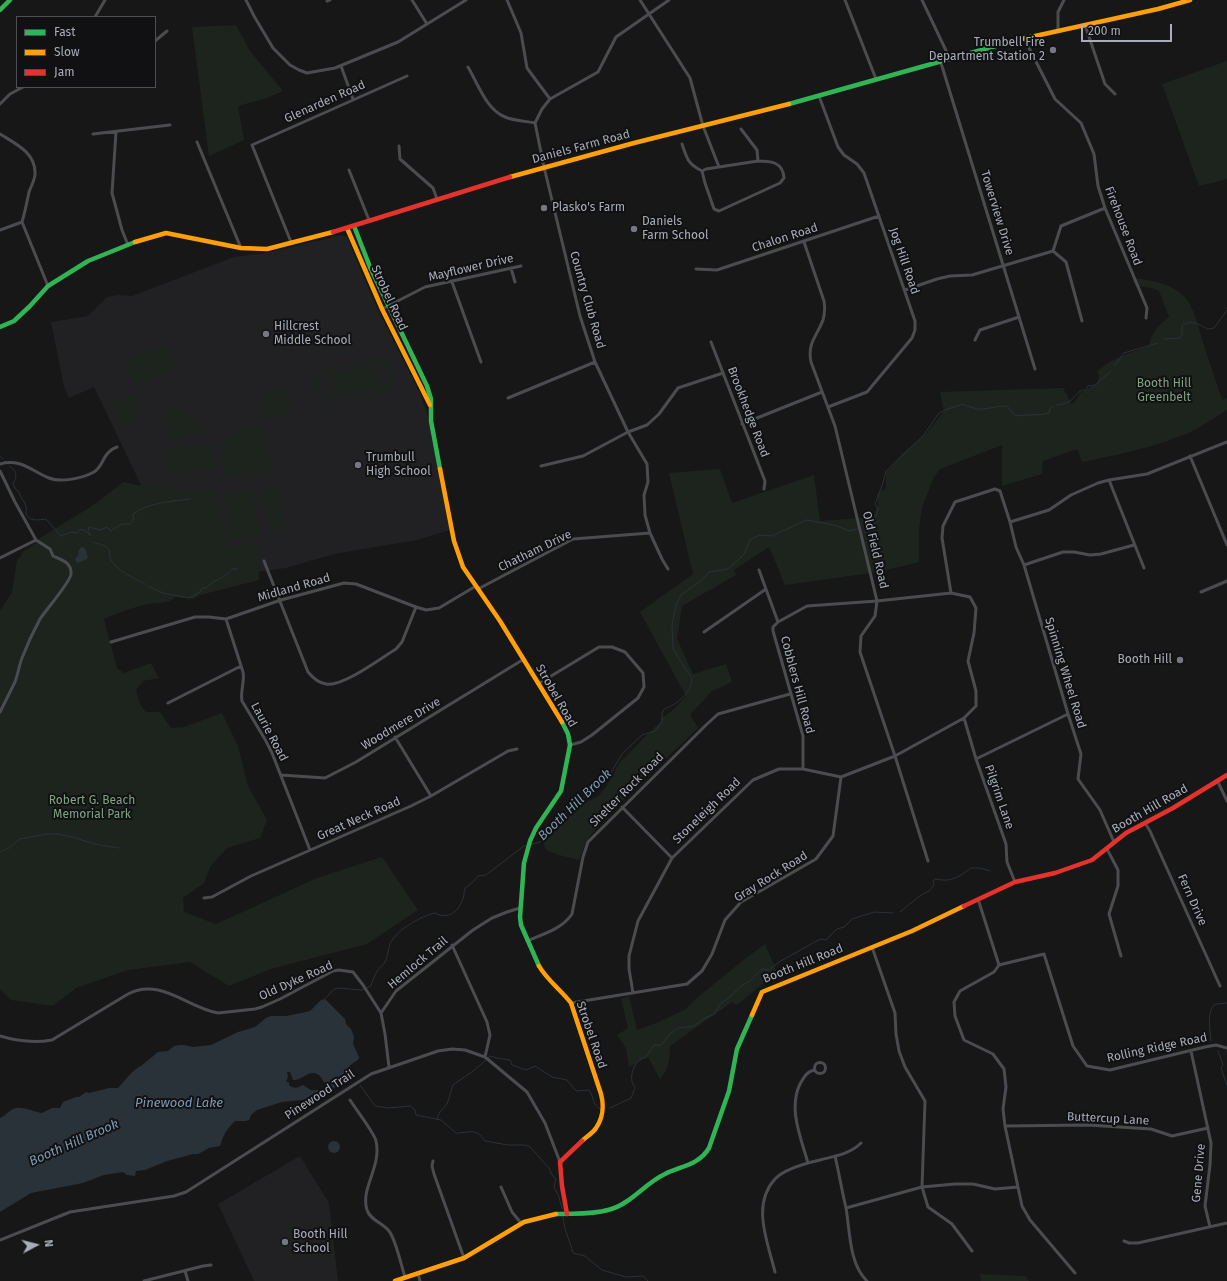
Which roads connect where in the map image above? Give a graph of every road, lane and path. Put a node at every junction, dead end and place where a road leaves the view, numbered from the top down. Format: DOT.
graph roads {
  1 [pos="10,0"];
  2 [pos="105,0"];
  3 [pos="246,0"];
  4 [pos="412,0"];
  5 [pos="466,0"];
  6 [pos="507,0"];
  7 [pos="640,0"];
  8 [pos="669,0"];
  9 [pos="845,0"];
  10 [pos="922,0"];
  11 [pos="1064,0"];
  12 [pos="1190,0"];
  13 [pos="0,10"];
  14 [pos="650,14"];
  15 [pos="96,16"];
  16 [pos="427,24"];
  17 [pos="1085,25"];
  18 [pos="167,31"];
  19 [pos="1058,31"];
  20 [pos="1024,38"];
  21 [pos="156,40"];
  22 [pos="950,60"];
  23 [pos="941,63"];
  24 [pos="341,66"];
  25 [pos="468,68"];
  26 [pos="407,76"];
  27 [pos="876,79"];
  28 [pos="21,88"];
  29 [pos="1115,94"];
  30 [pos="819,96"];
  31 [pos="353,99"];
  32 [pos="550,99"];
  33 [pos="0,104"];
  34 [pos="535,123"];
  35 [pos="170,125"];
  36 [pos="703,126"];
  37 [pos="741,129"];
  38 [pos="116,132"];
  39 [pos="0,134"];
  40 [pos="94,134"];
  41 [pos="197,142"];
  42 [pos="682,144"];
  43 [pos="398,146"];
  44 [pos="758,161"];
  45 [pos="544,167"];
  46 [pos="719,167"];
  47 [pos="349,170"];
  48 [pos="702,171"];
  49 [pos="437,199"];
  50 [pos="1105,208"];
  51 [pos="879,216"];
  52 [pos="370,220"];
  53 [pos="22,222"];
  54 [pos="354,226"];
  55 [pos="347,228"];
  56 [pos="0,230"];
  57 [pos="291,242"];
  58 [pos="804,242"];
  59 [pos="128,245"];
  60 [pos="241,248"];
  61 [pos="1053,251"];
  62 [pos="521,266"];
  63 [pos="1004,266"];
  64 [pos="511,268"];
  65 [pos="696,269"];
  66 [pos="452,282"];
  67 [pos="515,282"];
  68 [pos="48,286"];
  69 [pos="905,290"];
  70 [pos="388,306"];
  71 [pos="382,309"];
  72 [pos="1019,317"];
  73 [pos="1146,318"];
  74 [pos="1082,321"];
  75 [pos="0,327"];
  76 [pos="975,340"];
  77 [pos="711,342"];
  78 [pos="481,362"];
  79 [pos="595,362"];
  80 [pos="1035,369"];
  81 [pos="421,372"];
  82 [pos="723,373"];
  83 [pos="416,375"];
  84 [pos="822,392"];
  85 [pos="508,398"];
  86 [pos="430,406"];
  87 [pos="828,407"];
  88 [pos="742,424"];
  89 [pos="628,432"];
  90 [pos="1227,442"];
  91 [pos="117,447"];
  92 [pos="1190,456"];
  93 [pos="0,464"];
  94 [pos="541,466"];
  95 [pos="0,471"];
  96 [pos="1109,480"];
  97 [pos="764,489"];
  98 [pos="1010,522"];
  99 [pos="650,533"];
  100 [pos="36,540"];
  101 [pos="1134,545"];
  102 [pos="1227,545"];
  103 [pos="0,558"];
  104 [pos="264,561"];
  105 [pos="1024,565"];
  106 [pos="1144,568"];
  107 [pos="668,569"];
  108 [pos="759,570"];
  109 [pos="1227,581"];
  110 [pos="477,588"];
  111 [pos="766,589"];
  112 [pos="1201,592"];
  113 [pos="951,593"];
  114 [pos="281,600"];
  115 [pos="877,601"];
  116 [pos="416,608"];
  117 [pos="226,619"];
  118 [pos="778,622"];
  119 [pos="704,632"];
  120 [pos="111,642"];
  121 [pos="524,659"];
  122 [pos="241,666"];
  123 [pos="538,684"];
  124 [pos="790,694"];
  125 [pos="168,703"];
  126 [pos="0,712"];
  127 [pos="1068,714"];
  128 [pos="964,718"];
  129 [pos="395,737"];
  130 [pos="570,745"];
  131 [pos="517,749"];
  132 [pos="895,756"];
  133 [pos="976,758"];
  134 [pos="803,769"];
  135 [pos="281,775"];
  136 [pos="1227,775"];
  137 [pos="842,777"];
  138 [pos="1217,780"];
  139 [pos="431,796"];
  140 [pos="1227,801"];
  141 [pos="622,807"];
  142 [pos="1145,823"];
  143 [pos="1114,842"];
  144 [pos="1107,849"];
  145 [pos="310,850"];
  146 [pos="672,858"];
  147 [pos="928,862"];
  148 [pos="1015,882"];
  149 [pos="204,898"];
  150 [pos="978,899"];
  151 [pos="520,908"];
  152 [pos="527,941"];
  153 [pos="452,945"];
  154 [pos="872,947"];
  155 [pos="1121,956"];
  156 [pos="998,965"];
  157 [pos="1220,986"];
  158 [pos="633,993"];
  159 [pos="571,1003"];
  160 [pos="381,1013"];
  161 [pos="0,1036"];
  162 [pos="1227,1048"];
  163 [pos="1191,1050"];
  164 [pos="487,1059"];
  165 [pos="389,1067"];
  166 [pos="815,1070"];
  167 [pos="350,1100"];
  168 [pos="1005,1126"];
  169 [pos="1208,1128"];
  170 [pos="861,1144"];
  171 [pos="835,1156"];
  172 [pos="433,1161"];
  173 [pos="560,1162"];
  174 [pos="808,1163"];
  175 [pos="501,1187"];
  176 [pos="1018,1187"];
  177 [pos="922,1188"];
  178 [pos="846,1208"];
  179 [pos="567,1214"];
  180 [pos="521,1223"];
  181 [pos="1227,1223"];
  182 [pos="1210,1227"];
  183 [pos="0,1240"];
  184 [pos="1124,1241"];
  185 [pos="972,1250"];
  186 [pos="464,1258"];
  187 [pos="211,1265"];
  188 [pos="185,1271"];
  189 [pos="776,1272"];
  190 [pos="1075,1272"];
  191 [pos="418,1274"];
  192 [pos="405,1277"];
  193 [pos="144,1281"];
  194 [pos="188,1281"];
  195 [pos="395,1281"];
  196 [pos="420,1281"];
  197 [pos="868,1281"];
  1 -- 13 [label="main road"];
  2 -- 15 [label="street"];
  3 -- 24 [label="street"];
  4 -- 16 [label="street"];
  5 -- 16 [label="street"];
  6 -- 32 [label="street"];
  7 -- 14 [label="street"];
  8 -- 14 [label="street"];
  9 -- 27 [label="street"];
  10 -- 22 [label="street"];
  11 -- 19 [label="street"];
  12 -- 17 [label="main road, Daniels Farm Road"];
  14 -- 32 [label="street"];
  14 -- 36 [label="street"];
  16 -- 24 [label="street"];
  17 -- 19 [label="main road, Daniels Farm Road"];
  17 -- 29 [label="street"];
  18 -- 21 [label="street"];
  19 -- 20 [label="main road, Daniels Farm Road"];
  20 -- 22 [label="main road, Daniels Farm Road"];
  20 -- 50 [label="street, Firehouse Road"];
  22 -- 23 [label="main road, Daniels Farm Road"];
  23 -- 27 [label="main road, Daniels Farm Road"];
  23 -- 63 [label="street, Towerview Drive"];
  24 -- 31 [label="street"];
  25 -- 34 [label="street"];
  26 -- 31 [label="street, Glenarden Road"];
  27 -- 30 [label="main road, Daniels Farm Road"];
  28 -- 33 [label="street"];
  30 -- 36 [label="main road, Daniels Farm Road"];
  30 -- 51 [label="street, Jog Hill Road"];
  31 -- 57 [label="street, Glenarden Road"];
  32 -- 34 [label="street"];
  34 -- 45 [label="street, Country Club Road"];
  35 -- 38 [label="street"];
  36 -- 45 [label="main road, Daniels Farm Road"];
  36 -- 46 [label="street"];
  37 -- 44 [label="street"];
  38 -- 40 [label="street"];
  38 -- 59 [label="street"];
  39 -- 53 [label="street"];
  41 -- 60 [label="street"];
  42 -- 48 [label="street"];
  43 -- 49 [label="street"];
  44 -- 46 [label="street"];
  44 -- 48 [label="street"];
  45 -- 49 [label="main road, Daniels Farm Road"];
  45 -- 79 [label="street, Country Club Road"];
  46 -- 48 [label="street"];
  47 -- 52 [label="street"];
  49 -- 52 [label="main road, Daniels Farm Road"];
  50 -- 61 [label="street"];
  50 -- 73 [label="street, Firehouse Road"];
  51 -- 58 [label="street, Chalon Road"];
  51 -- 69 [label="street, Jog Hill Road"];
  52 -- 54 [label="main road, Daniels Farm Road"];
  53 -- 56 [label="street"];
  53 -- 68 [label="street"];
  54 -- 55 [label="main road, Daniels Farm Road"];
  54 -- 70 [label="main road, Strobel Road"];
  55 -- 57 [label="main road, Daniels Farm Road"];
  55 -- 71 [label="main road, Strobel Road"];
  57 -- 60 [label="main road, Daniels Farm Road"];
  58 -- 65 [label="street, Chalon Road"];
  58 -- 84 [label="street, Old Field Road"];
  59 -- 60 [label="main road, Daniels Farm Road"];
  59 -- 68 [label="main road, Daniels Farm Road"];
  61 -- 63 [label="street"];
  61 -- 74 [label="street"];
  62 -- 64 [label="street, Mayflower Drive"];
  63 -- 69 [label="street"];
  63 -- 72 [label="street, Towerview Drive"];
  64 -- 66 [label="street, Mayflower Drive"];
  64 -- 67 [label="street"];
  66 -- 70 [label="street, Mayflower Drive"];
  66 -- 78 [label="street"];
  68 -- 75 [label="main road, Daniels Farm Road"];
  69 -- 87 [label="street, Jog Hill Road"];
  70 -- 71 [label="street, Mayflower Drive"];
  70 -- 81 [label="main road, Strobel Road"];
  71 -- 83 [label="main road, Strobel Road"];
  72 -- 76 [label="street"];
  72 -- 80 [label="street, Towerview Drive"];
  77 -- 82 [label="street, Brookhedge Road"];
  79 -- 85 [label="street"];
  79 -- 89 [label="street, Country Club Road"];
  81 -- 83 [label="main road"];
  81 -- 86 [label="main road, Strobel Road"];
  82 -- 88 [label="street, Brookhedge Road"];
  82 -- 89 [label="street"];
  83 -- 86 [label="main road, Strobel Road"];
  84 -- 87 [label="street, Old Field Road"];
  84 -- 88 [label="street"];
  86 -- 110 [label="main road, Strobel Road"];
  87 -- 115 [label="street, Old Field Road"];
  88 -- 97 [label="street, Brookhedge Road"];
  89 -- 94 [label="street"];
  89 -- 99 [label="street, Country Club Road"];
  90 -- 92 [label="street"];
  91 -- 93 [label="street"];
  92 -- 96 [label="street"];
  92 -- 102 [label="street"];
  95 -- 100 [label="street"];
  96 -- 98 [label="street"];
  96 -- 101 [label="street"];
  98 -- 105 [label="street, Spinning Wheel Road"];
  98 -- 113 [label="street, Spinning Wheel Road"];
  99 -- 107 [label="street, Country Club Road"];
  99 -- 110 [label="street, Chatham Drive"];
  100 -- 103 [label="street"];
  100 -- 126 [label="street"];
  101 -- 105 [label="street"];
  101 -- 106 [label="street"];
  104 -- 114 [label="street"];
  105 -- 127 [label="street, Spinning Wheel Road"];
  108 -- 111 [label="street"];
  109 -- 112 [label="street"];
  110 -- 116 [label="street, Midland Road"];
  110 -- 121 [label="main road, Strobel Road"];
  111 -- 118 [label="street"];
  111 -- 119 [label="street"];
  113 -- 115 [label="street"];
  113 -- 128 [label="street"];
  114 -- 116 [label="street, Midland Road"];
  114 -- 116 [label="street"];
  114 -- 117 [label="street, Midland Road"];
  115 -- 118 [label="street"];
  115 -- 132 [label="street, Old Field Road"];
  117 -- 120 [label="street, Midland Road"];
  117 -- 122 [label="street, Laurie Road"];
  118 -- 124 [label="street, Cobblers Hill Road"];
  121 -- 123 [label="main road, Strobel Road"];
  121 -- 129 [label="street, Woodmere Drive"];
  122 -- 125 [label="street"];
  122 -- 135 [label="street, Laurie Road"];
  123 -- 130 [label="main road, Strobel Road"];
  123 -- 130 [label="street"];
  124 -- 134 [label="street, Cobblers Hill Road"];
  124 -- 141 [label="street, Shelter Rock Road"];
  127 -- 133 [label="street"];
  127 -- 143 [label="street, Spinning Wheel Road"];
  128 -- 132 [label="street"];
  128 -- 133 [label="street, Pilgrim Lane"];
  129 -- 135 [label="street, Woodmere Drive"];
  129 -- 139 [label="street"];
  130 -- 151 [label="main road, Strobel Road"];
  131 -- 139 [label="street, Great Neck Road"];
  132 -- 137 [label="street"];
  132 -- 147 [label="street, Old Field Road"];
  133 -- 148 [label="street, Pilgrim Lane"];
  134 -- 137 [label="street, Stoneleigh Road"];
  134 -- 146 [label="street, Stoneleigh Road"];
  135 -- 145 [label="street, Laurie Road"];
  136 -- 138 [label="main road, Booth Hill Road"];
  137 -- 158 [label="street, Gray Rock Road"];
  138 -- 140 [label="street"];
  138 -- 142 [label="main road, Booth Hill Road"];
  139 -- 145 [label="street, Great Neck Road"];
  141 -- 146 [label="street"];
  141 -- 152 [label="street, Shelter Rock Road"];
  142 -- 143 [label="main road, Booth Hill Road"];
  142 -- 157 [label="street, Fern Drive"];
  143 -- 144 [label="main road, Booth Hill Road"];
  144 -- 148 [label="main road, Booth Hill Road"];
  144 -- 155 [label="street"];
  145 -- 149 [label="street, Great Neck Road"];
  146 -- 158 [label="street, Stoneleigh Road"];
  148 -- 150 [label="main road, Booth Hill Road"];
  150 -- 154 [label="main road, Booth Hill Road"];
  150 -- 156 [label="street"];
  151 -- 152 [label="main road, Strobel Road"];
  151 -- 153 [label="street, Hemlock Trail"];
  152 -- 159 [label="main road, Strobel Road"];
  153 -- 160 [label="street, Hemlock Trail"];
  153 -- 164 [label="street"];
  154 -- 177 [label="street"];
  154 -- 179 [label="main road, Booth Hill Road"];
  156 -- 163 [label="street, Rolling Ridge Road"];
  156 -- 168 [label="street"];
  158 -- 159 [label="street, Gray Rock Road"];
  159 -- 173 [label="main road, Strobel Road"];
  160 -- 161 [label="street, Old Dyke Road"];
  160 -- 165 [label="street"];
  162 -- 163 [label="street, Rolling Ridge Road"];
  163 -- 169 [label="street, Gene Drive"];
  164 -- 165 [label="street, Pinewood Trail"];
  164 -- 173 [label="street, Pinewood Trail"];
  165 -- 183 [label="street, Pinewood Trail"];
  166 -- 174 [label="street"];
  167 -- 192 [label="street"];
  168 -- 169 [label="street, Buttercup Lane"];
  168 -- 176 [label="street"];
  169 -- 182 [label="street, Gene Drive"];
  170 -- 171 [label="street"];
  171 -- 174 [label="street"];
  171 -- 178 [label="street"];
  172 -- 186 [label="street"];
  173 -- 179 [label="main road, Pinewood Trail"];
  174 -- 189 [label="street"];
  175 -- 180 [label="street"];
  176 -- 177 [label="street"];
  176 -- 190 [label="street"];
  177 -- 178 [label="street"];
  177 -- 185 [label="street"];
  178 -- 197 [label="street"];
  179 -- 180 [label="main road, Booth Hill Road"];
  180 -- 186 [label="main road, Booth Hill Road"];
  181 -- 182 [label="street"];
  182 -- 184 [label="street"];
  186 -- 191 [label="main road, Booth Hill Road"];
  187 -- 188 [label="street"];
  188 -- 193 [label="street"];
  188 -- 194 [label="street"];
  191 -- 192 [label="main road, Booth Hill Road"];
  191 -- 196 [label="street"];
  192 -- 195 [label="main road, Booth Hill Road"];
}
